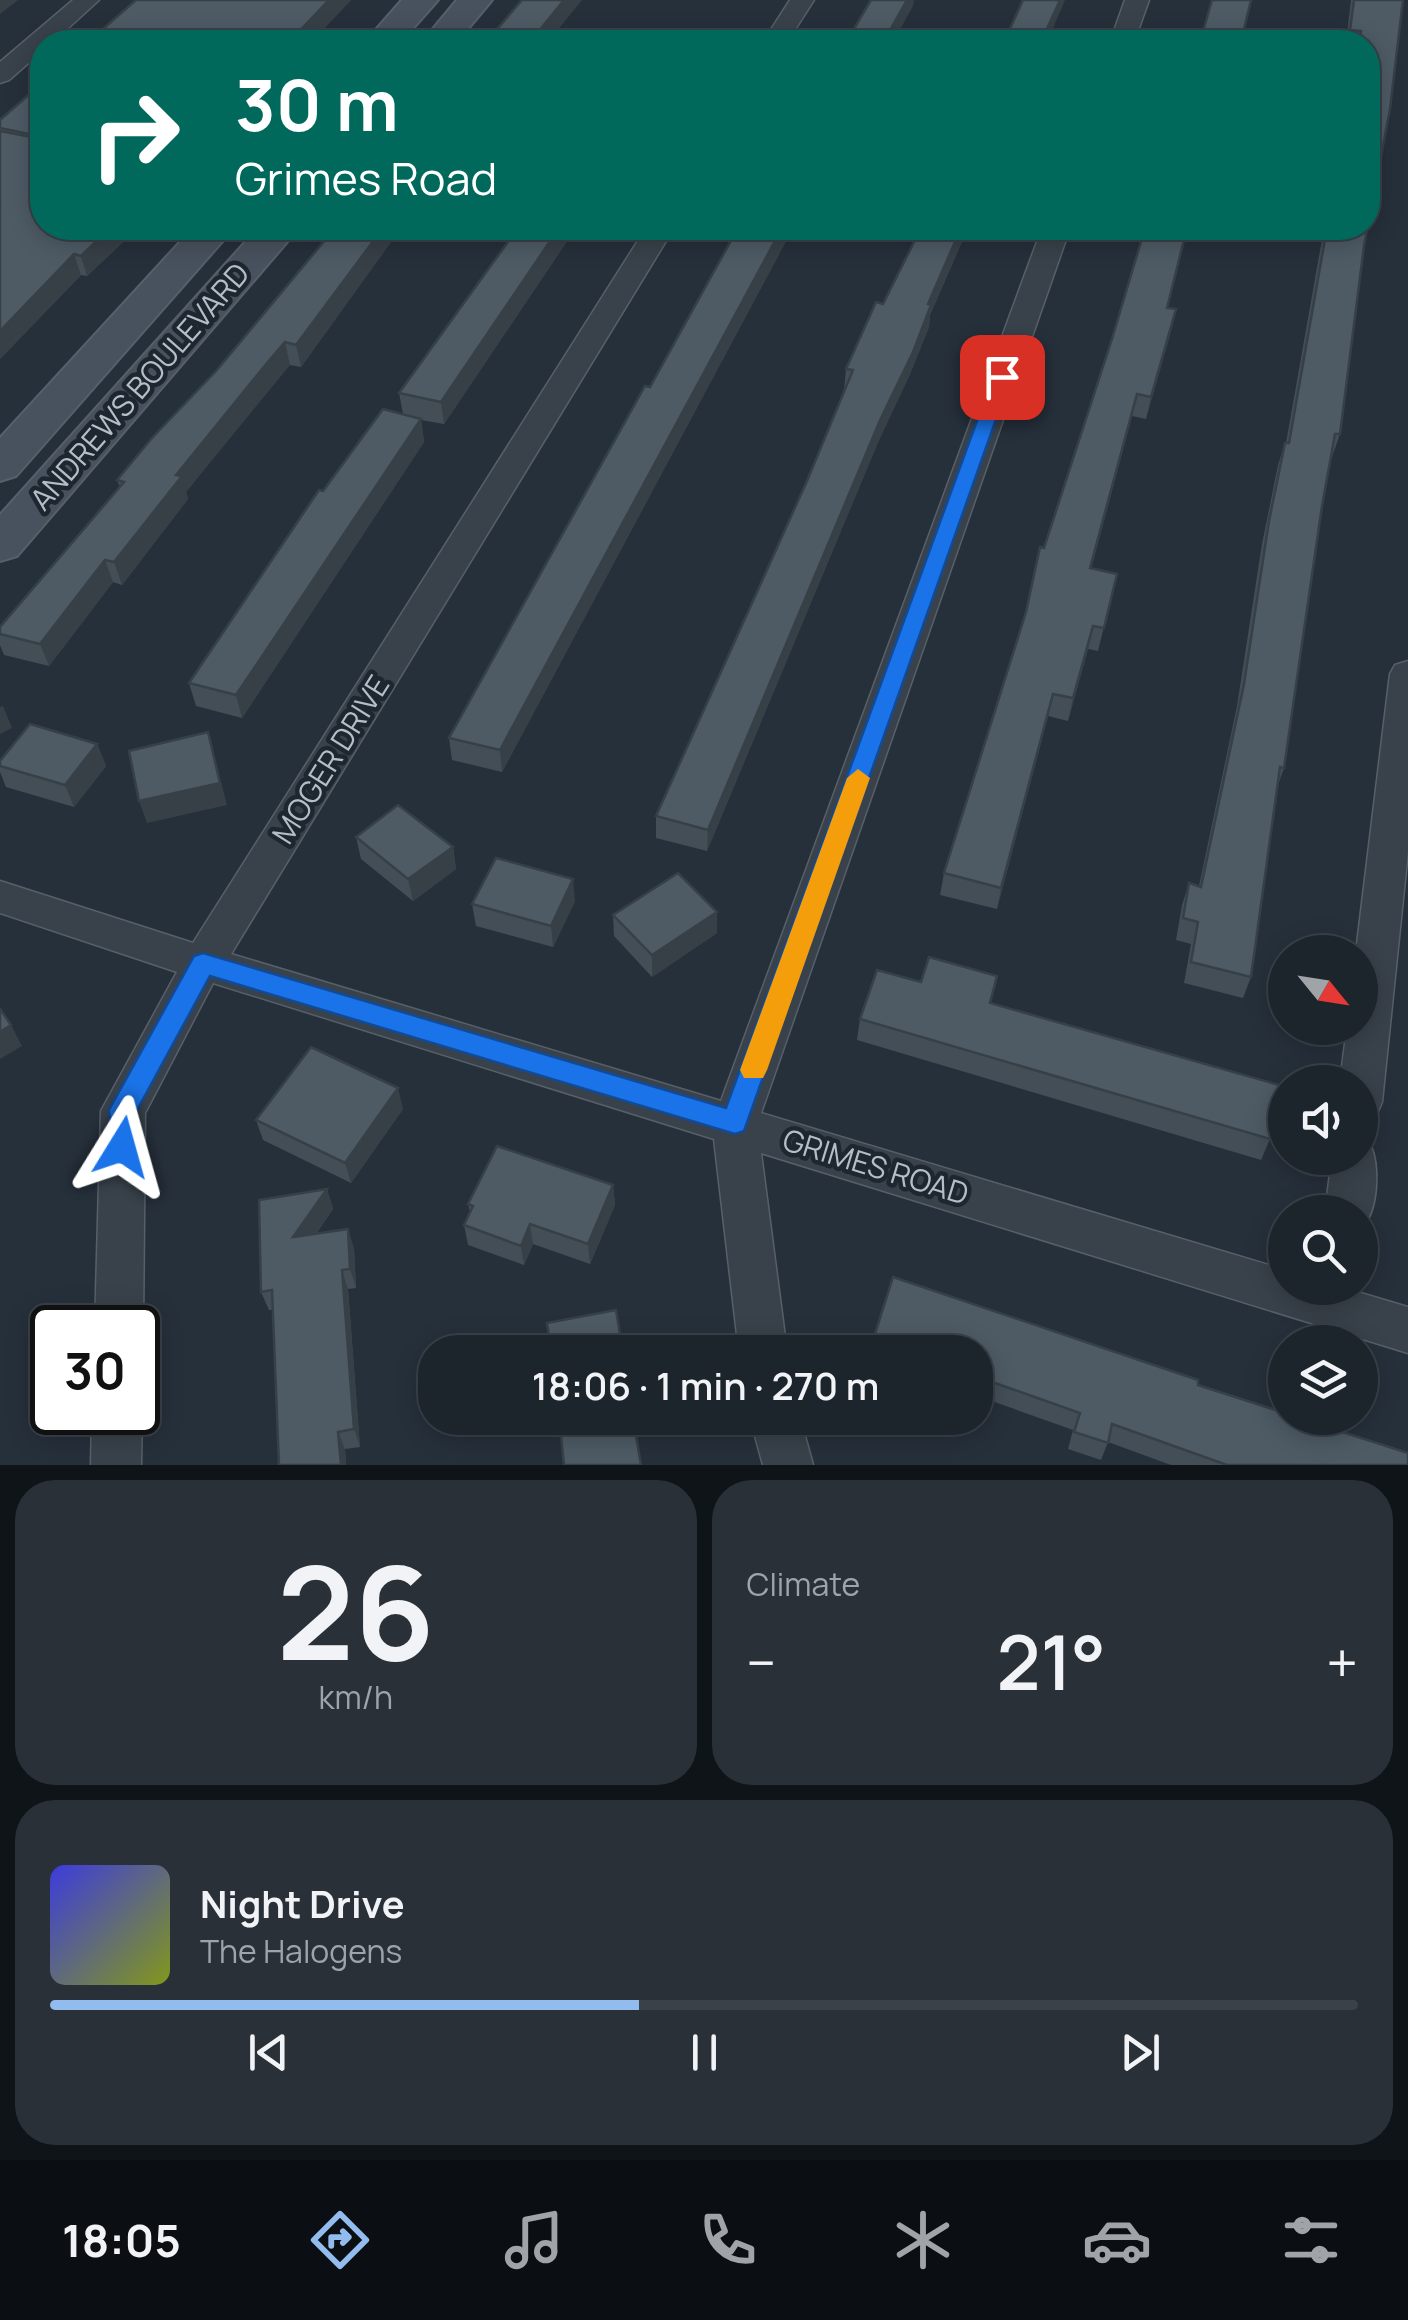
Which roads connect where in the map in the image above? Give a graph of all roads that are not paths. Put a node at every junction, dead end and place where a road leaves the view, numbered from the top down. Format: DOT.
graph roads {
  1 [pos="87,0"];
  2 [pos="420,0"];
  3 [pos="476,0"];
  4 [pos="802,0"];
  5 [pos="1137,0"];
  6 [pos="52,30"];
  7 [pos="393,30"];
  8 [pos="450,30"];
  9 [pos="783,30"];
  10 [pos="1126,30"];
  11 [pos="30,49"];
  12 [pos="0,75"];
  13 [pos="203,240"];
  14 [pos="268,240"];
  15 [pos="653,240"];
  16 [pos="1052,240"];
  17 [pos="0,466"];
  18 [pos="0,545"];
  19 [pos="1408,674"];
  20 [pos="0,897"];
  21 [pos="203,963"];
  22 [pos="1364,1065"];
  23 [pos="735,1122"];
  24 [pos="1268,1278"];
  25 [pos="119,1305"];
  26 [pos="1353,1305"];
  27 [pos="1408,1330"];
  28 [pos="761,1335"];
  29 [pos="117,1435"];
  30 [pos="780,1435"];
  31 [pos="116,1465"];
  32 [pos="788,1465"];
  1 -- 6 [label="street"];
  2 -- 7 [label="street"];
  3 -- 8 [label="street"];
  4 -- 9 [label="street"];
  5 -- 10 [label="street"];
  11 -- 12 [label="street"];
  13 -- 17 [label="street, ANDREWS BOULEVARD"];
  14 -- 18 [label="street, ANDREWS BOULEVARD"];
  15 -- 21 [label="street, MOGER DRIVE"];
  16 -- 23 [label="street"];
  19 -- 22 [label="street"];
  20 -- 21 [label="street, GRIMES ROAD"];
  21 -- 23 [label="street, GRIMES ROAD"];
  21 -- 25 [label="street, MOGER DRIVE"];
  23 -- 24 [label="street, GRIMES ROAD"];
  23 -- 28 [label="street"];
  26 -- 27 [label="street, GRIMES ROAD"];
  29 -- 31 [label="street"];
  30 -- 32 [label="street"];
}
